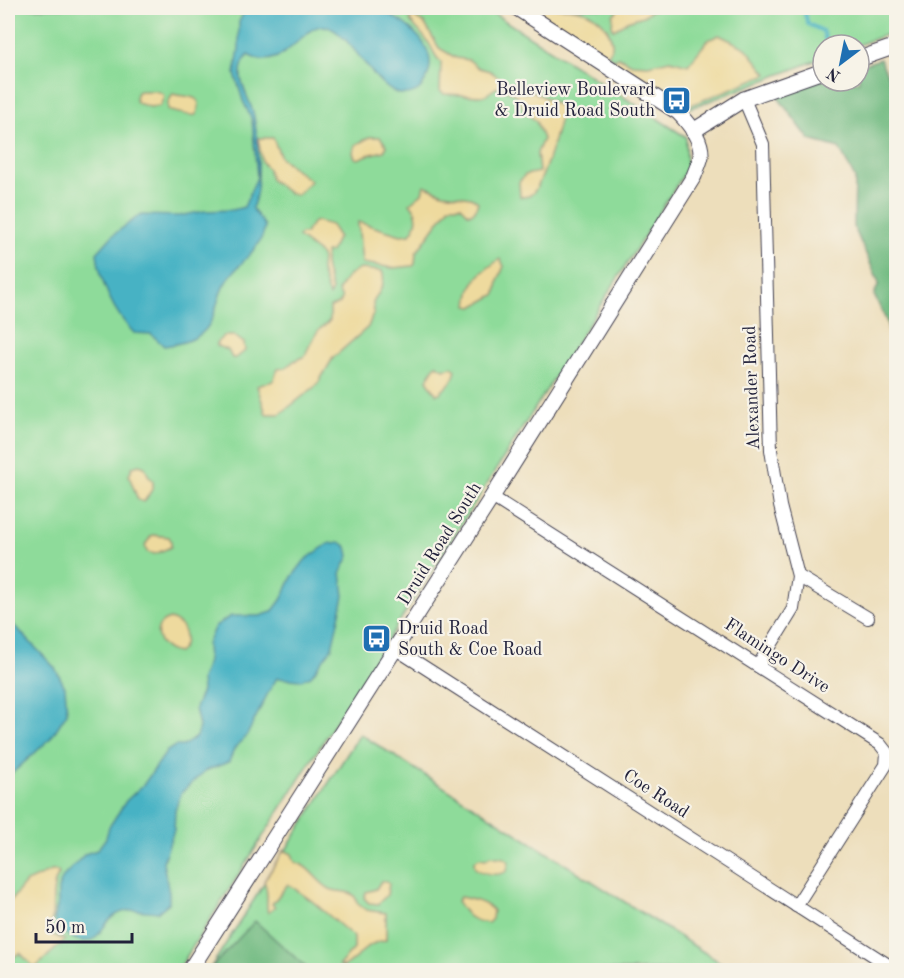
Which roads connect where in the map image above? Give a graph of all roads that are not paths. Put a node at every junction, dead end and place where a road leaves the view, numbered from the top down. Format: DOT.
graph roads {
  1 [pos="517,8"];
  2 [pos="897,46"];
  3 [pos="871,55"];
  4 [pos="811,76"];
  5 [pos="744,99"];
  6 [pos="693,130"];
  7 [pos="492,497"];
  8 [pos="798,576"];
  9 [pos="868,618"];
  10 [pos="396,649"];
  11 [pos="758,666"];
  12 [pos="796,906"];
  13 [pos="190,970"];
  14 [pos="897,970"];
  1 -- 6 [label="street"];
  2 -- 3 [label="street"];
  4 -- 5 [label="street"];
  5 -- 6 [label="street"];
  5 -- 8 [label="street, Alexander Road"];
  6 -- 7 [label="street, Druid Road South"];
  7 -- 10 [label="street, Druid Road South"];
  7 -- 11 [label="street, Flamingo Drive"];
  8 -- 9 [label="street"];
  8 -- 11 [label="street, Alexander Road"];
  10 -- 12 [label="street, Coe Road"];
  10 -- 13 [label="street, Druid Road South"];
  11 -- 12 [label="street, Flamingo Drive"];
  12 -- 14 [label="street, Coe Road"];
}
